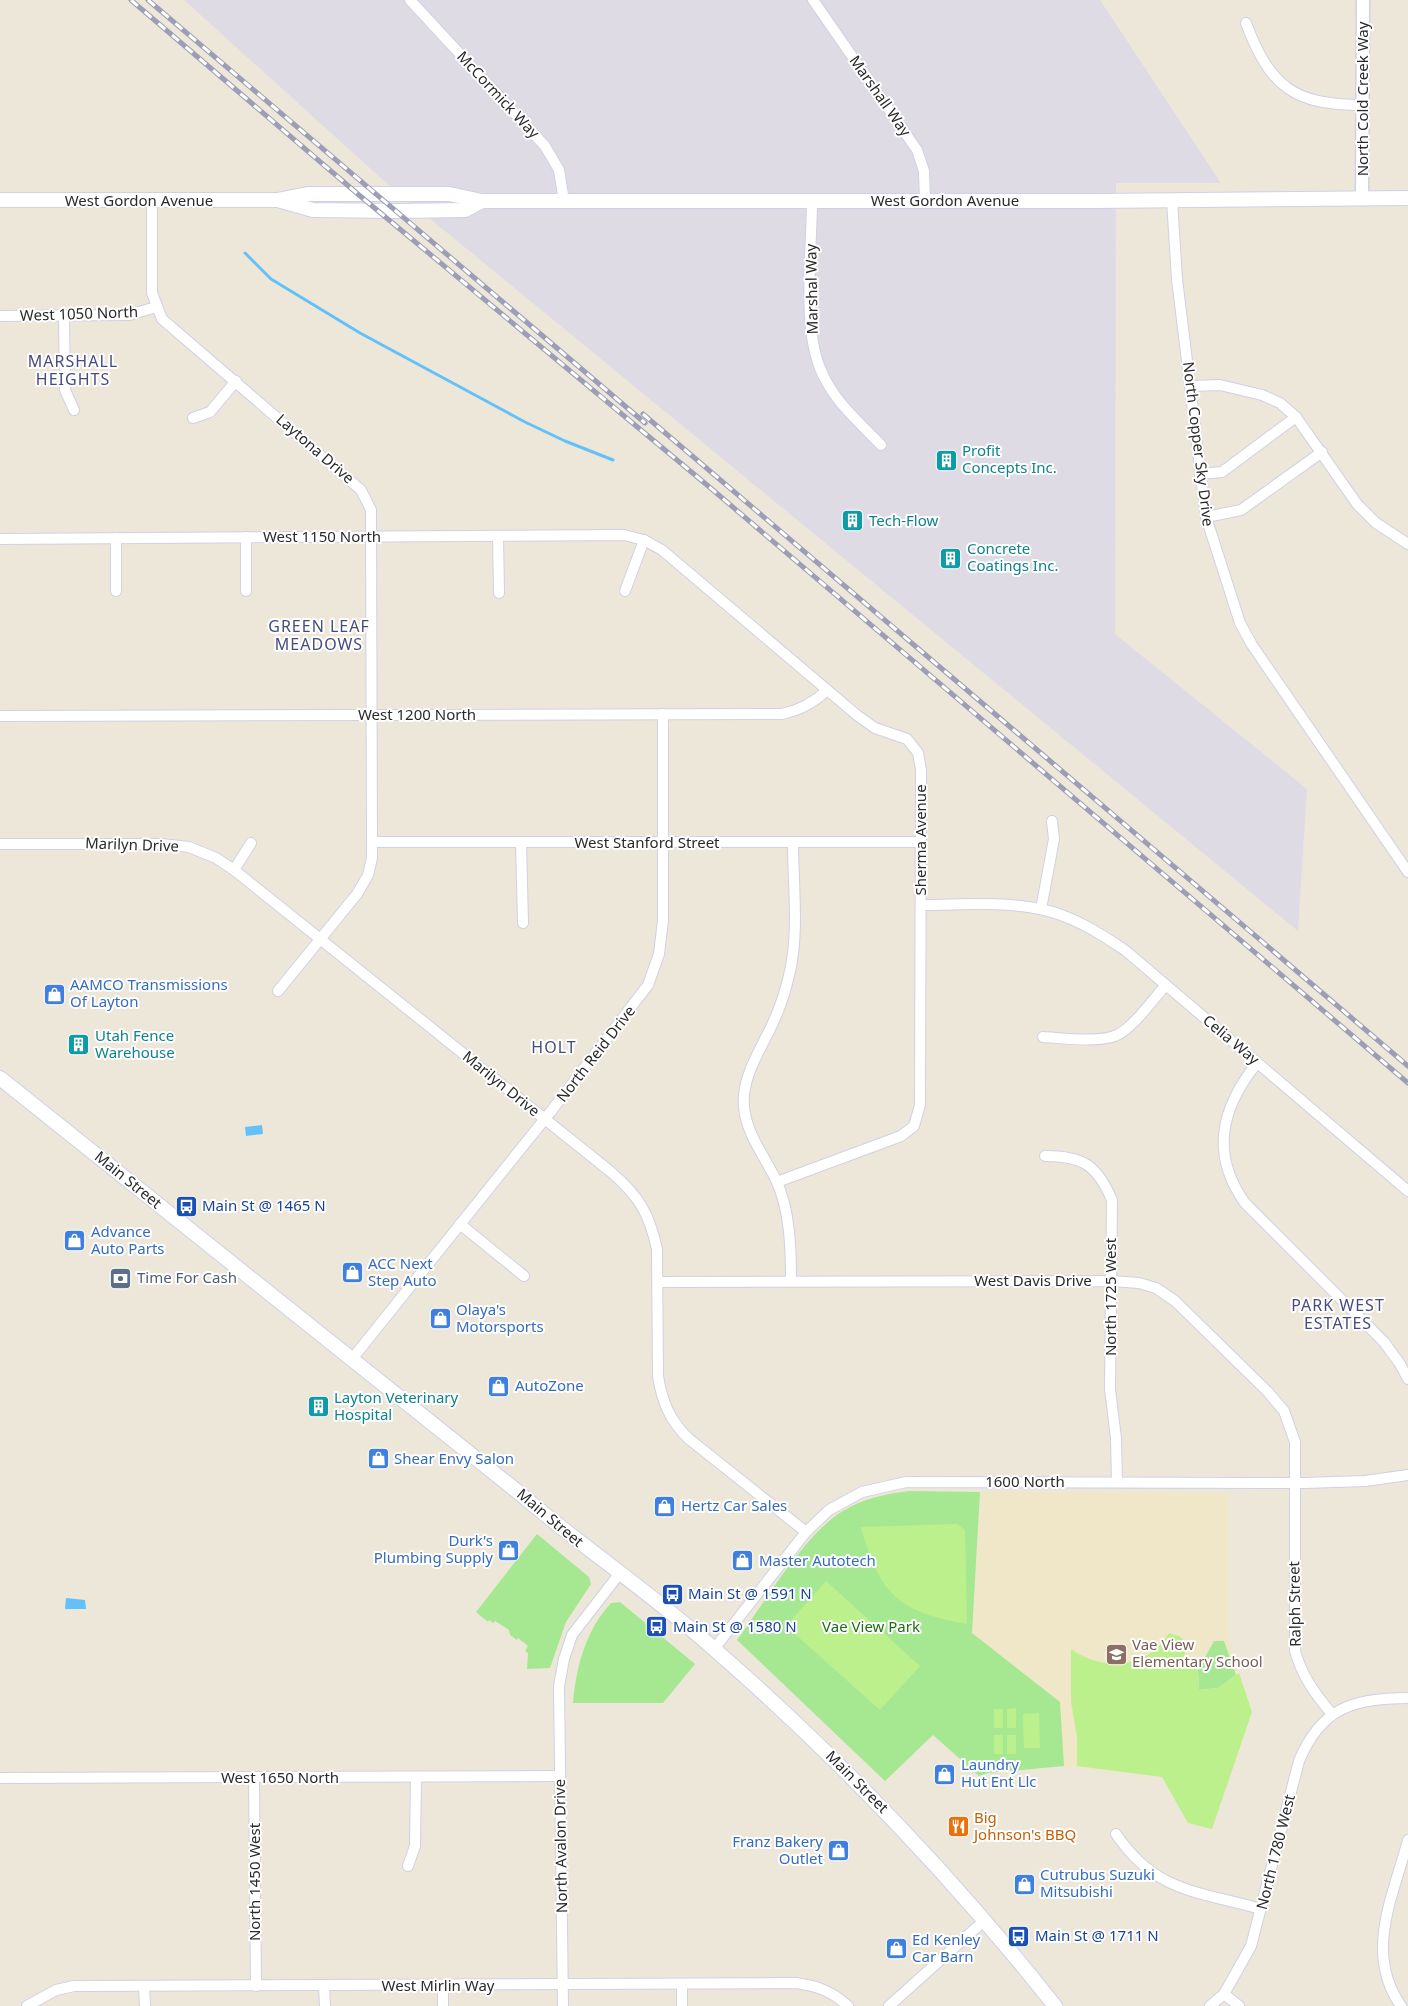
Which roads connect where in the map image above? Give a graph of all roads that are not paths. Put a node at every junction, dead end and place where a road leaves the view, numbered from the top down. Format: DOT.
graph roads {
  1 [pos="410,0"];
  2 [pos="813,0"];
  3 [pos="1363,0"];
  4 [pos="1246,23"];
  5 [pos="1362,105"];
  6 [pos="1408,198"];
  7 [pos="1362,199"];
  8 [pos="0,200"];
  9 [pos="812,200"];
  10 [pos="1172,200"];
  11 [pos="152,201"];
  12 [pos="564,201"];
  13 [pos="925,201"];
  14 [pos="156,307"];
  15 [pos="0,316"];
  16 [pos="64,316"];
  17 [pos="236,381"];
  18 [pos="1191,386"];
  19 [pos="74,410"];
  20 [pos="1296,417"];
  21 [pos="193,418"];
  22 [pos="881,445"];
  23 [pos="1322,452"];
  24 [pos="1200,474"];
  25 [pos="1206,517"];
  26 [pos="373,536"];
  27 [pos="498,536"];
  28 [pos="246,537"];
  29 [pos="116,538"];
  30 [pos="0,539"];
  31 [pos="644,540"];
  32 [pos="1408,544"];
  33 [pos="116,591"];
  34 [pos="246,591"];
  35 [pos="625,591"];
  36 [pos="499,593"];
  37 [pos="827,690"];
  38 [pos="663,714"];
  39 [pos="373,715"];
  40 [pos="0,716"];
  41 [pos="1052,821"];
  42 [pos="373,842"];
  43 [pos="521,842"];
  44 [pos="793,842"];
  45 [pos="920,842"];
  46 [pos="251,843"];
  47 [pos="663,843"];
  48 [pos="0,844"];
  49 [pos="234,870"];
  50 [pos="1408,872"];
  51 [pos="922,905"];
  52 [pos="1041,909"];
  53 [pos="523,923"];
  54 [pos="320,940"];
  55 [pos="1166,985"];
  56 [pos="278,991"];
  57 [pos="1044,1037"];
  58 [pos="1257,1063"];
  59 [pos="0,1078"];
  60 [pos="545,1119"];
  61 [pos="1045,1156"];
  62 [pos="777,1182"];
  63 [pos="1408,1191"];
  64 [pos="460,1224"];
  65 [pos="524,1276"];
  66 [pos="791,1281"];
  67 [pos="658,1282"];
  68 [pos="1112,1282"];
  69 [pos="352,1359"];
  70 [pos="1408,1380"];
  71 [pos="1408,1476"];
  72 [pos="1117,1482"];
  73 [pos="1295,1483"];
  74 [pos="806,1532"];
  75 [pos="620,1573"];
  76 [pos="714,1649"];
  77 [pos="1408,1698"];
  78 [pos="1332,1714"];
  79 [pos="560,1776"];
  80 [pos="416,1777"];
  81 [pos="0,1778"];
  82 [pos="254,1778"];
  83 [pos="1116,1834"];
  84 [pos="1408,1840"];
  85 [pos="408,1866"];
  86 [pos="1261,1909"];
  87 [pos="984,1920"];
  88 [pos="682,1984"];
  89 [pos="256,1986"];
  90 [pos="324,1986"];
  91 [pos="443,1986"];
  92 [pos="562,1986"];
  93 [pos="144,1987"];
  94 [pos="1224,1994"];
  95 [pos="27,2006"];
  96 [pos="145,2006"];
  97 [pos="324,2006"];
  98 [pos="443,2006"];
  99 [pos="562,2006"];
  100 [pos="682,2006"];
  101 [pos="848,2006"];
  102 [pos="889,2006"];
  103 [pos="1055,2006"];
  104 [pos="1210,2006"];
  105 [pos="1239,2006"];
  106 [pos="1401,2006"];
  1 -- 12 [label="street, McCormick Way"];
  2 -- 13 [label="street, Marshall Way"];
  3 -- 5 [label="street, North Cold Creek Way"];
  4 -- 5 [label="street"];
  5 -- 7 [label="street, North Cold Creek Way"];
  6 -- 7 [label="main road, West Gordon Avenue"];
  7 -- 10 [label="main road, West Gordon Avenue"];
  8 -- 11 [label="main road, West Gordon Avenue"];
  9 -- 12 [label="main road, West Gordon Avenue"];
  9 -- 13 [label="main road, West Gordon Avenue"];
  9 -- 22 [label="street, Marshal Way"];
  10 -- 13 [label="main road, West Gordon Avenue"];
  10 -- 18 [label="street, North Copper Sky Drive"];
  11 -- 12 [label="main road, West Gordon Avenue"];
  11 -- 14 [label="street, Laytona Drive"];
  14 -- 16 [label="street, West 1050 North"];
  14 -- 17 [label="street, Laytona Drive"];
  15 -- 16 [label="street, West 1050 North"];
  16 -- 19 [label="street"];
  17 -- 21 [label="street"];
  17 -- 26 [label="street, Laytona Drive"];
  18 -- 20 [label="street"];
  18 -- 24 [label="street, North Copper Sky Drive"];
  20 -- 23 [label="street"];
  20 -- 24 [label="street"];
  23 -- 25 [label="street"];
  23 -- 32 [label="street"];
  24 -- 25 [label="street, North Copper Sky Drive"];
  25 -- 50 [label="street, North Copper Sky Drive"];
  26 -- 27 [label="street, West 1150 North"];
  26 -- 28 [label="street, West 1150 North"];
  26 -- 39 [label="street, Laytona Drive"];
  27 -- 31 [label="street, West 1150 North"];
  27 -- 36 [label="street"];
  28 -- 29 [label="street, West 1150 North"];
  28 -- 34 [label="street"];
  29 -- 30 [label="street, West 1150 North"];
  29 -- 33 [label="street"];
  31 -- 35 [label="street"];
  31 -- 37 [label="street, Sherma Avenue"];
  37 -- 38 [label="street, West 1200 North"];
  37 -- 45 [label="street, Sherma Avenue"];
  38 -- 39 [label="street, West 1200 North"];
  38 -- 47 [label="street, North Reid Drive"];
  39 -- 40 [label="street, West 1200 North"];
  39 -- 42 [label="street, Laytona Drive"];
  41 -- 52 [label="street"];
  42 -- 43 [label="street, West Stanford Street"];
  42 -- 54 [label="street, Laytona Drive"];
  43 -- 47 [label="street, West Stanford Street"];
  43 -- 53 [label="street"];
  44 -- 45 [label="street, West Stanford Street"];
  44 -- 47 [label="street, West Stanford Street"];
  44 -- 62 [label="street"];
  45 -- 51 [label="street, Sherma Avenue"];
  46 -- 49 [label="street"];
  47 -- 60 [label="street, North Reid Drive"];
  48 -- 49 [label="street, Marilyn Drive"];
  49 -- 54 [label="street, Marilyn Drive"];
  51 -- 52 [label="street, Celia Way"];
  51 -- 62 [label="street, Sherma Avenue"];
  52 -- 55 [label="street, Celia Way"];
  54 -- 56 [label="street, Laytona Drive"];
  54 -- 60 [label="street, Marilyn Drive"];
  55 -- 57 [label="street"];
  55 -- 58 [label="street, Celia Way"];
  58 -- 63 [label="street, Celia Way"];
  58 -- 70 [label="street"];
  59 -- 69 [label="main road, Main Street"];
  60 -- 64 [label="street, North Reid Drive"];
  60 -- 67 [label="street, Marilyn Drive"];
  61 -- 68 [label="street, North 1725 West"];
  62 -- 66 [label="street"];
  64 -- 65 [label="street"];
  64 -- 69 [label="street, North Reid Drive"];
  66 -- 67 [label="street, West Davis Drive"];
  66 -- 68 [label="street, West Davis Drive"];
  67 -- 74 [label="street, Marilyn Drive"];
  68 -- 72 [label="street, North 1725 West"];
  68 -- 73 [label="street, West Davis Drive"];
  69 -- 75 [label="main road, Main Street"];
  71 -- 73 [label="street, 1600 North"];
  72 -- 73 [label="street, 1600 North"];
  72 -- 74 [label="street, 1600 North"];
  73 -- 78 [label="street, Ralph Street"];
  74 -- 76 [label="street, 1600 North"];
  75 -- 76 [label="main road, Main Street"];
  75 -- 79 [label="street, North Avalon Drive"];
  76 -- 87 [label="main road, Main Street"];
  77 -- 78 [label="street"];
  78 -- 86 [label="street, North 1780 West"];
  79 -- 80 [label="street, West 1650 North"];
  79 -- 92 [label="street, North Avalon Drive"];
  80 -- 82 [label="street, West 1650 North"];
  80 -- 85 [label="street"];
  81 -- 82 [label="street, West 1650 North"];
  82 -- 89 [label="street, North 1450 West"];
  83 -- 86 [label="street"];
  84 -- 106 [label="street"];
  86 -- 94 [label="street, North 1780 West"];
  87 -- 102 [label="street"];
  87 -- 103 [label="main road, Main Street"];
  88 -- 92 [label="street, West Mirlin Way"];
  88 -- 100 [label="street"];
  88 -- 101 [label="street, West Mirlin Way"];
  89 -- 90 [label="street, West Mirlin Way"];
  89 -- 93 [label="street, West Mirlin Way"];
  90 -- 91 [label="street, West Mirlin Way"];
  90 -- 97 [label="street"];
  91 -- 92 [label="street, West Mirlin Way"];
  91 -- 98 [label="street"];
  92 -- 99 [label="street, North Avalon Drive"];
  93 -- 95 [label="street, West Mirlin Way"];
  93 -- 96 [label="street"];
  94 -- 104 [label="street"];
  94 -- 105 [label="street"];
}
